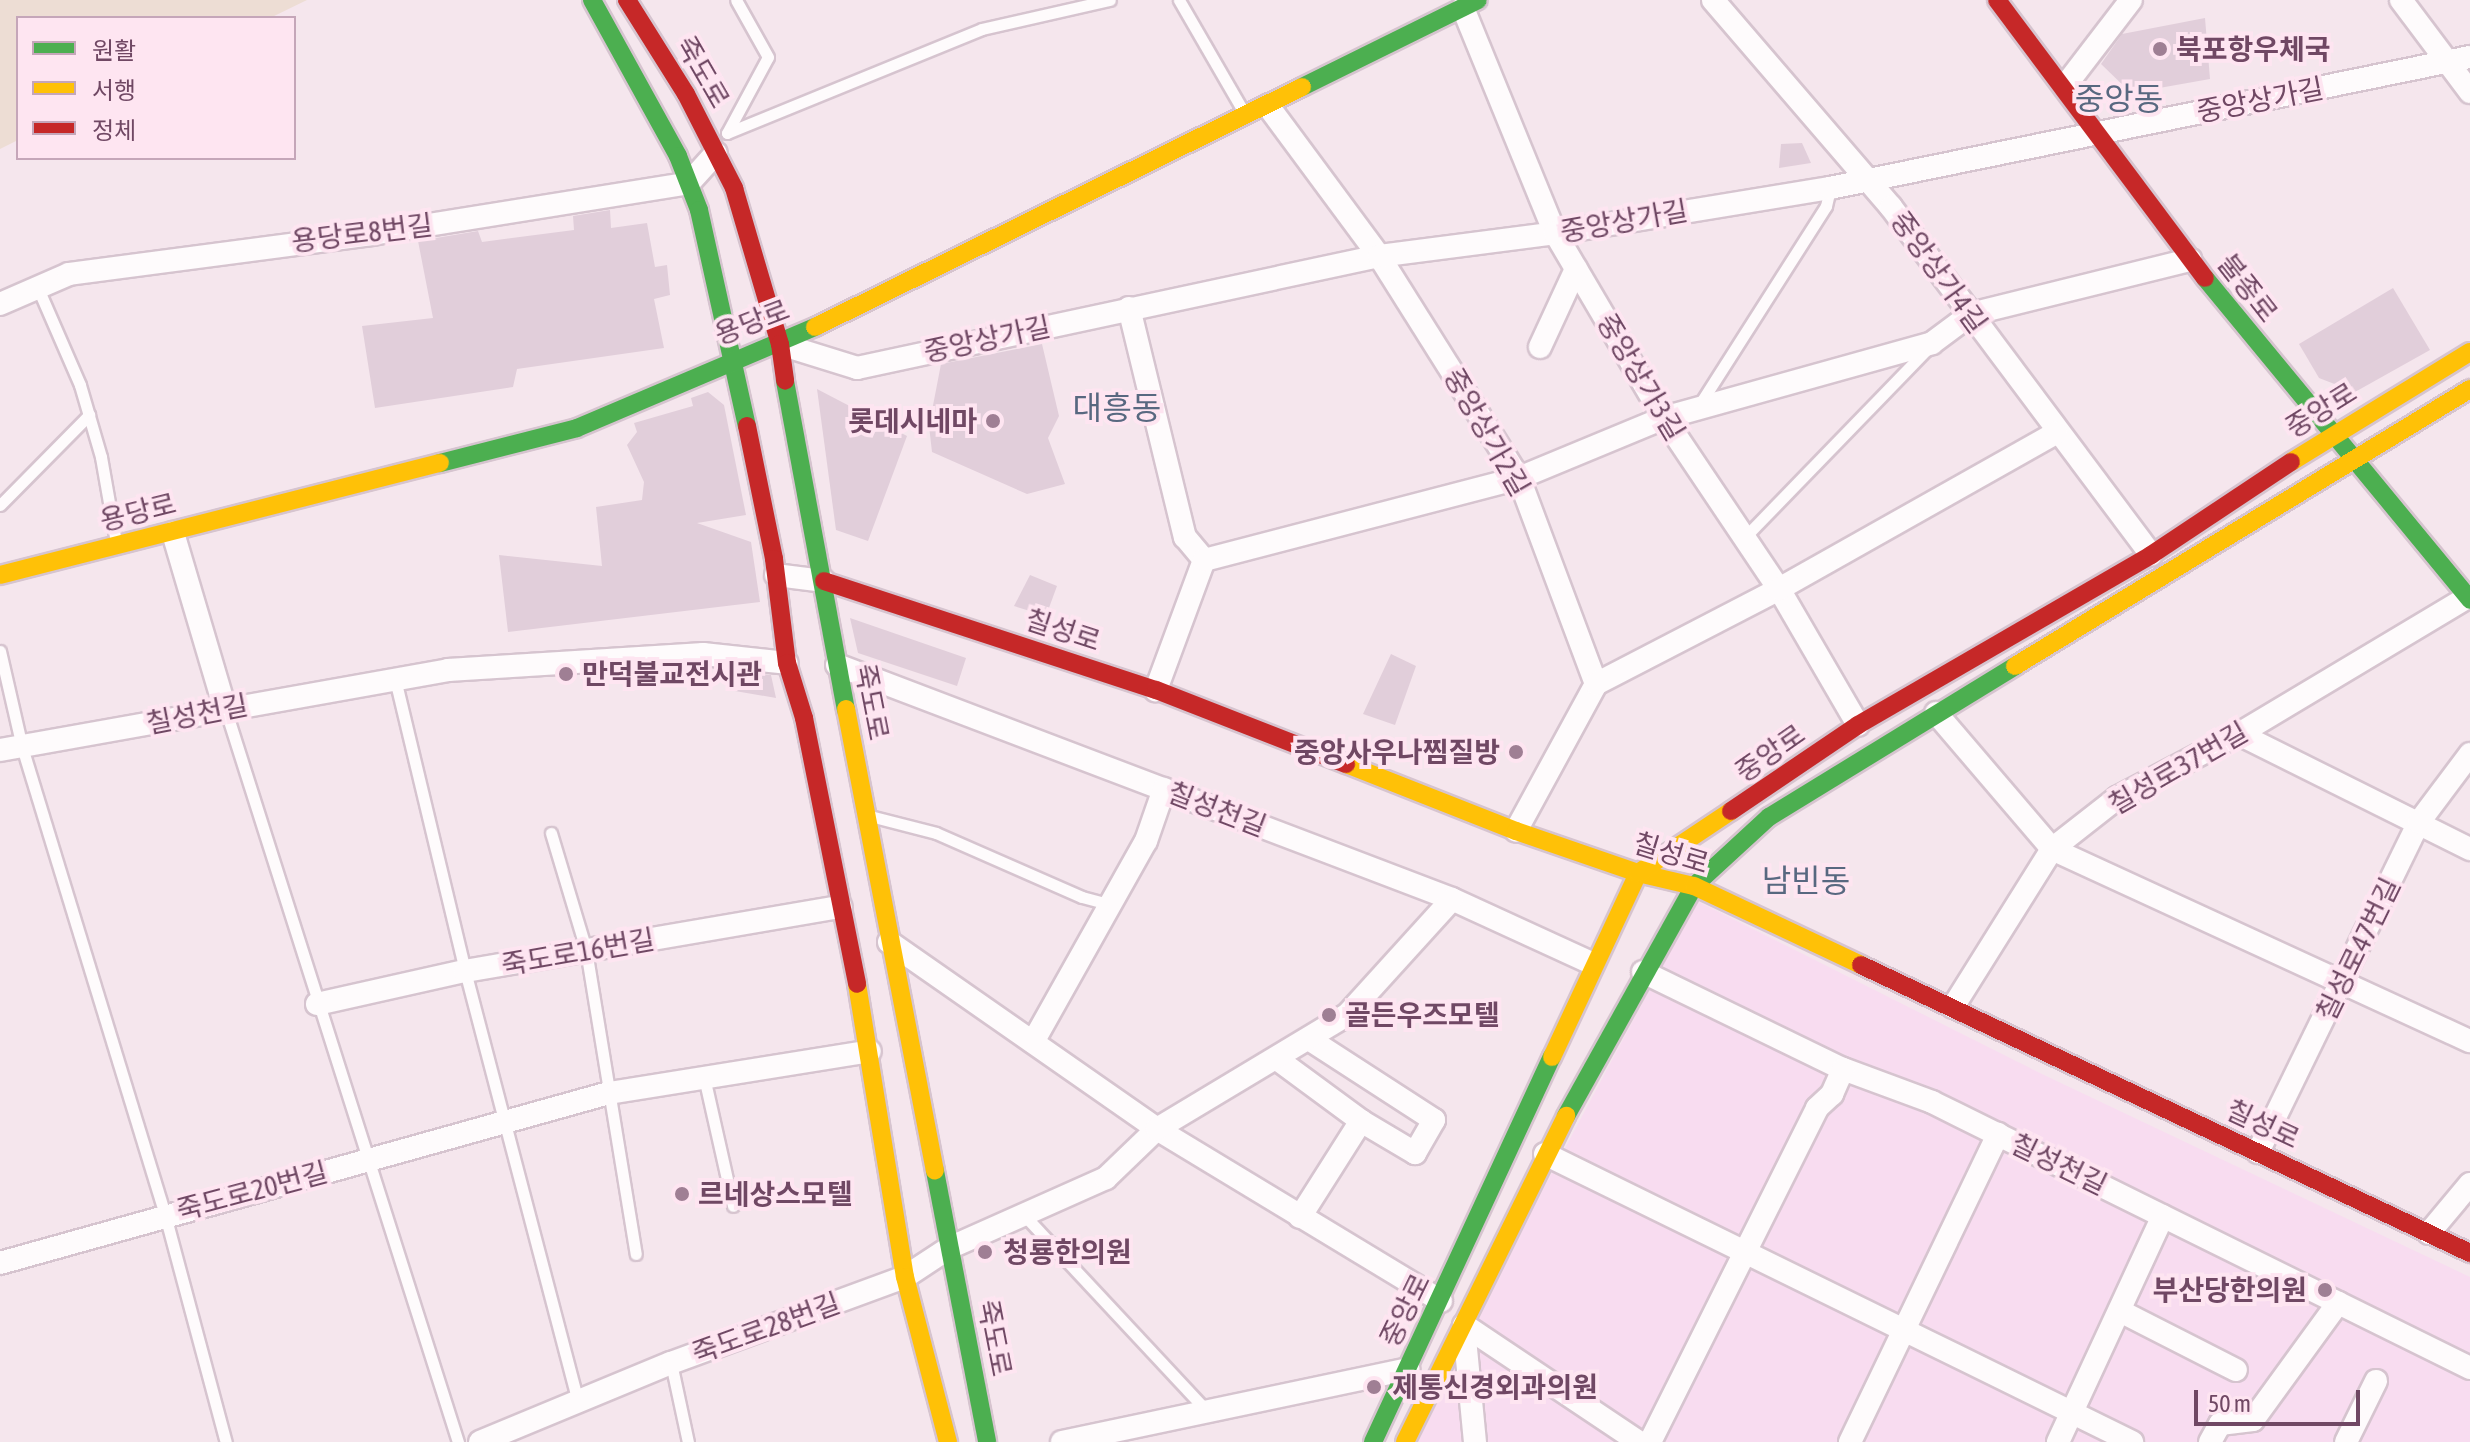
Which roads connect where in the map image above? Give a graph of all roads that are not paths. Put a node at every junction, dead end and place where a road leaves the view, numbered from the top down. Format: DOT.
graph roads {
  1 [pos="592,0"];
  2 [pos="627,0"];
  3 [pos="736,0"];
  4 [pos="1110,0"];
  5 [pos="1179,0"];
  6 [pos="1713,0"];
  7 [pos="1997,0"];
  8 [pos="2131,0"];
  9 [pos="2401,0"];
  10 [pos="1470,4"];
  11 [pos="2460,60"];
  12 [pos="2065,86"];
  13 [pos="2470,92"];
  14 [pos="1268,106"];
  15 [pos="1246,115"];
  16 [pos="2099,131"];
  17 [pos="727,133"];
  18 [pos="716,153"];
  19 [pos="1868,178"];
  20 [pos="689,183"];
  21 [pos="1830,188"];
  22 [pos="1555,233"];
  23 [pos="1379,256"];
  24 [pos="2190,260"];
  25 [pos="1576,269"];
  26 [pos="37,286"];
  27 [pos="0,304"];
  28 [pos="1129,308"];
  29 [pos="1971,314"];
  30 [pos="1932,343"];
  31 [pos="780,344"];
  32 [pos="1540,347"];
  33 [pos="2470,352"];
  34 [pos="734,358"];
  35 [pos="2470,389"];
  36 [pos="1698,408"];
  37 [pos="89,415"];
  38 [pos="1664,418"];
  39 [pos="2056,433"];
  40 [pos="2330,436"];
  41 [pos="2355,461"];
  42 [pos="1519,478"];
  43 [pos="0,505"];
  44 [pos="173,533"];
  45 [pos="1744,538"];
  46 [pos="117,546"];
  47 [pos="2151,555"];
  48 [pos="1204,560"];
  49 [pos="0,575"];
  50 [pos="776,575"];
  51 [pos="824,581"];
  52 [pos="1779,589"];
  53 [pos="2469,598"];
  54 [pos="0,651"];
  55 [pos="787,663"];
  56 [pos="837,665"];
  57 [pos="395,679"];
  58 [pos="1596,684"];
  59 [pos="1156,690"];
  60 [pos="225,708"];
  61 [pos="1936,713"];
  62 [pos="1858,725"];
  63 [pos="2239,734"];
  64 [pos="11,749"];
  65 [pos="2470,754"];
  66 [pos="1164,789"];
  67 [pos="865,815"];
  68 [pos="2419,822"];
  69 [pos="1516,831"];
  70 [pos="551,833"];
  71 [pos="2052,849"];
  72 [pos="2470,849"];
  73 [pos="1638,873"];
  74 [pos="1694,886"];
  75 [pos="1452,899"];
  76 [pos="1113,905"];
  77 [pos="841,907"];
  78 [pos="889,942"];
  79 [pos="586,950"];
  80 [pos="1593,964"];
  81 [pos="465,971"];
  82 [pos="1643,972"];
  83 [pos="2342,986"];
  84 [pos="317,1004"];
  85 [pos="1953,1007"];
  86 [pos="1309,1039"];
  87 [pos="2470,1041"];
  88 [pos="1033,1042"];
  89 [pos="870,1051"];
  90 [pos="1277,1059"];
  91 [pos="1843,1069"];
  92 [pos="704,1077"];
  93 [pos="609,1093"];
  94 [pos="504,1121"];
  95 [pos="1361,1121"];
  96 [pos="1157,1129"];
  97 [pos="1998,1134"];
  98 [pos="2258,1152"];
  99 [pos="1545,1154"];
  100 [pos="365,1160"];
  101 [pos="2470,1184"];
  102 [pos="733,1206"];
  103 [pos="165,1215"];
  104 [pos="1024,1215"];
  105 [pos="2163,1216"];
  106 [pos="1300,1217"];
  107 [pos="2429,1233"];
  108 [pos="949,1248"];
  109 [pos="1746,1252"];
  110 [pos="2470,1253"];
  111 [pos="636,1254"];
  112 [pos="0,1263"];
  113 [pos="905,1277"];
  114 [pos="1441,1301"];
  115 [pos="2338,1303"];
  116 [pos="2120,1311"];
  117 [pos="1464,1325"];
  118 [pos="1904,1330"];
  119 [pos="671,1363"];
  120 [pos="2470,1368"];
  121 [pos="1408,1369"];
  122 [pos="2236,1370"];
  123 [pos="2376,1381"];
  124 [pos="578,1401"];
  125 [pos="1208,1412"];
  126 [pos="2073,1413"];
  127 [pos="226,1442"];
  128 [pos="458,1442"];
  129 [pos="480,1442"];
  130 [pos="688,1442"];
  131 [pos="948,1442"];
  132 [pos="987,1442"];
  133 [pos="1062,1442"];
  134 [pos="1373,1442"];
  135 [pos="1405,1442"];
  136 [pos="1475,1442"];
  137 [pos="1639,1442"];
  138 [pos="1650,1442"];
  139 [pos="1850,1442"];
  140 [pos="2058,1442"];
  141 [pos="2132,1442"];
  142 [pos="2210,1442"];
  143 [pos="2346,1442"];
  1 -- 20 [label="main road"];
  2 -- 18 [label="main road, 죽도로"];
  3 -- 17 [label="lane"];
  4 -- 17 [label="lane"];
  5 -- 15 [label="lane"];
  6 -- 19 [label="street, 중앙상가4길"];
  7 -- 12 [label="main road, 불종로"];
  8 -- 12 [label="street"];
  9 -- 11 [label="street"];
  10 -- 14 [label="main road, 용당로"];
  10 -- 22 [label="street, 중앙상가3길"];
  11 -- 13 [label="street"];
  11 -- 16 [label="street, 중앙상가길"];
  12 -- 16 [label="main road, 불종로"];
  14 -- 15 [label="main road, 용당로"];
  14 -- 23 [label="street, 중앙상가2길"];
  15 -- 31 [label="main road, 용당로"];
  16 -- 19 [label="street, 중앙상가길"];
  16 -- 24 [label="main road, 불종로"];
  17 -- 18 [label="lane"];
  18 -- 20 [label="street"];
  18 -- 31 [label="main road, 죽도로"];
  19 -- 21 [label="street, 중앙상가길"];
  19 -- 29 [label="street, 중앙상가4길"];
  20 -- 26 [label="street, 용당로8번길"];
  20 -- 34 [label="main road"];
  21 -- 22 [label="street, 중앙상가길"];
  21 -- 36 [label="lane"];
  22 -- 23 [label="street, 중앙상가길"];
  22 -- 25 [label="street, 중앙상가3길"];
  23 -- 28 [label="street, 중앙상가길"];
  23 -- 42 [label="street, 중앙상가2길"];
  24 -- 29 [label="street"];
  24 -- 40 [label="main road, 불종로"];
  25 -- 32 [label="street"];
  25 -- 38 [label="street, 중앙상가3길"];
  26 -- 27 [label="street, 용당로8번길"];
  26 -- 37 [label="lane"];
  28 -- 31 [label="street, 중앙상가길"];
  28 -- 48 [label="street"];
  29 -- 30 [label="street"];
  29 -- 39 [label="street, 중앙상가4길"];
  30 -- 36 [label="street"];
  30 -- 45 [label="lane"];
  31 -- 34 [label="main road, 용당로"];
  31 -- 51 [label="main road, 죽도로"];
  33 -- 40 [label="main road, 중앙로"];
  34 -- 44 [label="main road, 용당로"];
  34 -- 50 [label="main road"];
  35 -- 41 [label="main road, 중앙로"];
  36 -- 38 [label="street"];
  37 -- 43 [label="lane"];
  37 -- 46 [label="lane"];
  38 -- 42 [label="street"];
  38 -- 45 [label="street, 중앙상가3길"];
  39 -- 47 [label="street, 중앙상가4길"];
  39 -- 52 [label="street"];
  40 -- 41 [label="main road, 불종로"];
  40 -- 47 [label="main road, 중앙로"];
  41 -- 53 [label="main road, 불종로"];
  41 -- 61 [label="main road, 중앙로"];
  42 -- 48 [label="street"];
  42 -- 58 [label="street, 중앙상가2길"];
  44 -- 46 [label="main road, 용당로"];
  44 -- 60 [label="street"];
  45 -- 52 [label="street, 중앙상가3길"];
  46 -- 49 [label="main road, 용당로"];
  47 -- 62 [label="main road, 중앙로"];
  48 -- 59 [label="street"];
  50 -- 51 [label="street"];
  50 -- 55 [label="main road"];
  51 -- 56 [label="main road, 죽도로"];
  51 -- 59 [label="main road, 칠성로"];
  52 -- 58 [label="street"];
  52 -- 62 [label="street, 중앙상가3길"];
  53 -- 63 [label="street, 칠성로37번길"];
  54 -- 64 [label="lane"];
  55 -- 57 [label="street, 칠성천길"];
  55 -- 77 [label="main road"];
  56 -- 66 [label="street, 칠성천길"];
  56 -- 67 [label="main road, 죽도로"];
  57 -- 60 [label="street, 칠성천길"];
  57 -- 81 [label="lane"];
  58 -- 69 [label="street"];
  59 -- 69 [label="main road, 칠성로"];
  60 -- 64 [label="street, 칠성천길"];
  60 -- 84 [label="lane"];
  61 -- 71 [label="street"];
  61 -- 74 [label="main road, 중앙로"];
  62 -- 73 [label="main road, 중앙로"];
  63 -- 68 [label="street"];
  63 -- 71 [label="street, 칠성로37번길"];
  64 -- 103 [label="lane"];
  65 -- 68 [label="street, 칠성로47번길"];
  66 -- 75 [label="street, 칠성천길"];
  66 -- 76 [label="street"];
  67 -- 76 [label="lane"];
  67 -- 78 [label="main road, 죽도로"];
  68 -- 72 [label="street"];
  68 -- 83 [label="street, 칠성로47번길"];
  69 -- 73 [label="main road, 칠성로"];
  70 -- 79 [label="lane"];
  71 -- 83 [label="street"];
  71 -- 85 [label="street, 칠성로37번길"];
  73 -- 74 [label="main road, 칠성로"];
  73 -- 80 [label="main road, 중앙로"];
  74 -- 82 [label="main road, 중앙로"];
  74 -- 85 [label="main road, 칠성로"];
  75 -- 80 [label="street, 칠성천길"];
  75 -- 86 [label="street, 죽도로28번길"];
  76 -- 88 [label="street"];
  77 -- 79 [label="street, 죽도로16번길"];
  77 -- 89 [label="main road"];
  78 -- 88 [label="street"];
  78 -- 108 [label="main road, 죽도로"];
  79 -- 81 [label="street, 죽도로16번길"];
  79 -- 93 [label="lane"];
  80 -- 114 [label="main road, 중앙로"];
  81 -- 84 [label="street, 죽도로16번길"];
  81 -- 94 [label="lane"];
  82 -- 91 [label="street, 칠성천길"];
  82 -- 99 [label="main road, 중앙로"];
  83 -- 87 [label="street"];
  83 -- 98 [label="street, 칠성로47번길"];
  84 -- 100 [label="lane"];
  85 -- 98 [label="main road, 칠성로"];
  86 -- 90 [label="street, 죽도로28번길"];
  86 -- 95 [label="street"];
  88 -- 96 [label="street"];
  89 -- 92 [label="street, 죽도로20번길"];
  89 -- 113 [label="main road"];
  90 -- 95 [label="street"];
  90 -- 96 [label="street, 죽도로28번길"];
  91 -- 97 [label="street, 칠성천길"];
  91 -- 109 [label="street"];
  92 -- 93 [label="street, 죽도로20번길"];
  92 -- 102 [label="lane"];
  93 -- 94 [label="street, 죽도로20번길"];
  93 -- 111 [label="lane"];
  94 -- 100 [label="street, 죽도로20번길"];
  94 -- 124 [label="lane"];
  95 -- 106 [label="street"];
  96 -- 104 [label="street, 죽도로28번길"];
  96 -- 106 [label="street"];
  97 -- 105 [label="street, 칠성천길"];
  97 -- 118 [label="street"];
  98 -- 107 [label="main road, 칠성로"];
  99 -- 109 [label="street"];
  99 -- 117 [label="main road, 중앙로"];
  100 -- 103 [label="street, 죽도로20번길"];
  100 -- 128 [label="lane"];
  101 -- 107 [label="street"];
  103 -- 112 [label="street, 죽도로20번길"];
  103 -- 127 [label="lane"];
  104 -- 108 [label="street, 죽도로28번길"];
  104 -- 125 [label="lane"];
  105 -- 115 [label="street, 칠성천길"];
  105 -- 116 [label="street"];
  106 -- 114 [label="street"];
  107 -- 110 [label="main road, 칠성로"];
  108 -- 113 [label="street, 죽도로28번길"];
  108 -- 132 [label="main road, 죽도로"];
  109 -- 118 [label="street"];
  109 -- 138 [label="street"];
  113 -- 119 [label="street, 죽도로28번길"];
  113 -- 131 [label="main road"];
  114 -- 121 [label="main road, 중앙로"];
  115 -- 120 [label="street, 칠성천길"];
  115 -- 142 [label="street"];
  116 -- 122 [label="street"];
  116 -- 126 [label="street"];
  117 -- 135 [label="main road, 중앙로"];
  117 -- 136 [label="street"];
  117 -- 137 [label="street"];
  118 -- 126 [label="street"];
  118 -- 139 [label="street"];
  119 -- 124 [label="street, 죽도로28번길"];
  119 -- 130 [label="lane"];
  121 -- 125 [label="street"];
  121 -- 134 [label="main road, 중앙로"];
  123 -- 143 [label="street"];
  124 -- 129 [label="street, 죽도로28번길"];
  125 -- 133 [label="street"];
  126 -- 140 [label="street"];
  126 -- 141 [label="street"];
}
